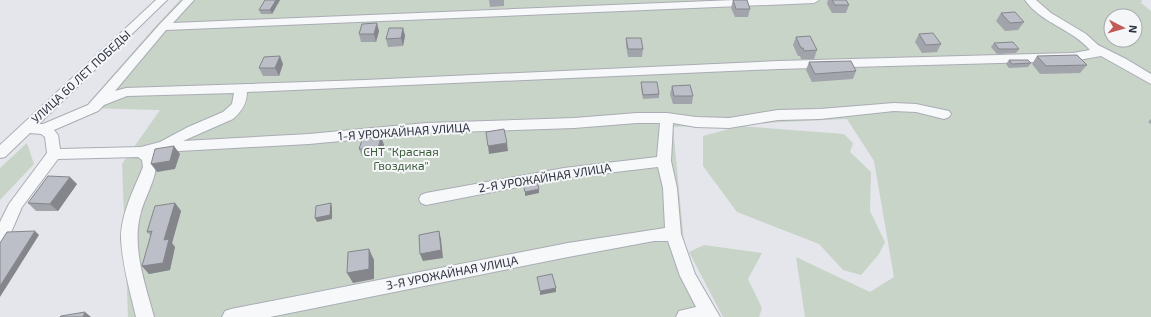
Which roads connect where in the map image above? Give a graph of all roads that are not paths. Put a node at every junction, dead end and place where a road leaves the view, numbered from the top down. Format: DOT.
graph roads {
  1 [pos="162,0"];
  2 [pos="189,0"];
  3 [pos="814,0"];
  4 [pos="1030,0"];
  5 [pos="163,27"];
  6 [pos="1099,52"];
  7 [pos="1151,80"];
  8 [pos="240,88"];
  9 [pos="99,102"];
  10 [pos="944,114"];
  11 [pos="667,118"];
  12 [pos="27,128"];
  13 [pos="44,129"];
  14 [pos="160,147"];
  15 [pos="1,152"];
  16 [pos="142,152"];
  17 [pos="54,154"];
  18 [pos="664,161"];
  19 [pos="426,199"];
  20 [pos="673,234"];
  21 [pos="0,239"];
  22 [pos="710,315"];
  23 [pos="145,317"];
  24 [pos="231,317"];
  25 [pos="685,317"];
  1 -- 12 [label="street, УЛИЦА 60 ЛЕТ ПОБЕДЫ"];
  2 -- 5 [label="street"];
  3 -- 5 [label="street"];
  4 -- 6 [label="street"];
  5 -- 9 [label="street"];
  6 -- 7 [label="street"];
  6 -- 8 [label="street"];
  8 -- 9 [label="street"];
  8 -- 14 [label="street"];
  9 -- 13 [label="street"];
  10 -- 11 [label="street, 1-Я УРОЖАЙНАЯ УЛИЦА"];
  11 -- 14 [label="street, 1-Я УРОЖАЙНАЯ УЛИЦА"];
  11 -- 18 [label="street"];
  12 -- 13 [label="street"];
  12 -- 15 [label="street, УЛИЦА 60 ЛЕТ ПОБЕДЫ"];
  13 -- 17 [label="street"];
  14 -- 16 [label="street, 1-Я УРОЖАЙНАЯ УЛИЦА"];
  16 -- 17 [label="street, 1-Я УРОЖАЙНАЯ УЛИЦА"];
  16 -- 23 [label="street"];
  17 -- 21 [label="street"];
  18 -- 19 [label="street, 2-Я УРОЖАЙНАЯ УЛИЦА"];
  18 -- 20 [label="street"];
  20 -- 22 [label="street"];
  20 -- 24 [label="street, 3-Я УРОЖАЙНАЯ УЛИЦА"];
  22 -- 25 [label="street"];
}
